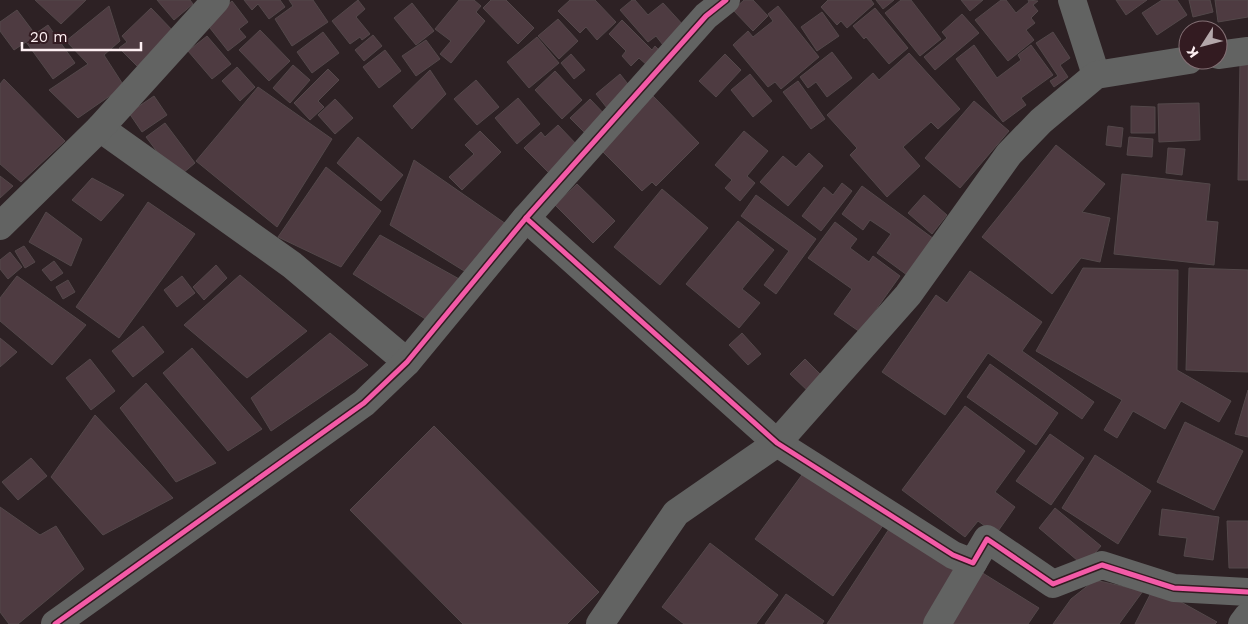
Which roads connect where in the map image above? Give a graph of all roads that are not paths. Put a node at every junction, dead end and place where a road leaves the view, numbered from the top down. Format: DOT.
graph roads {
  1 [pos="216,0"];
  2 [pos="1072,0"];
  3 [pos="708,5"];
  4 [pos="1248,51"];
  5 [pos="1228,54"];
  6 [pos="1178,62"];
  7 [pos="1096,75"];
  8 [pos="100,128"];
  9 [pos="526,218"];
  10 [pos="0,226"];
  11 [pos="407,362"];
  12 [pos="777,443"];
  13 [pos="973,563"];
  14 [pos="1248,592"];
  15 [pos="1248,616"];
  16 [pos="55,624"];
  17 [pos="600,624"];
  18 [pos="937,624"];
  19 [pos="1242,624"];
  1 -- 8 [label="street"];
  2 -- 7 [label="street"];
  3 -- 9 [label="street"];
  4 -- 5 [label="street"];
  6 -- 7 [label="street"];
  7 -- 12 [label="street"];
  8 -- 10 [label="street"];
  8 -- 11 [label="street"];
  9 -- 11 [label="street"];
  9 -- 12 [label="street"];
  11 -- 16 [label="street"];
  12 -- 13 [label="street"];
  12 -- 17 [label="street"];
  13 -- 14 [label="street"];
  13 -- 18 [label="street"];
  15 -- 19 [label="street"];
}
